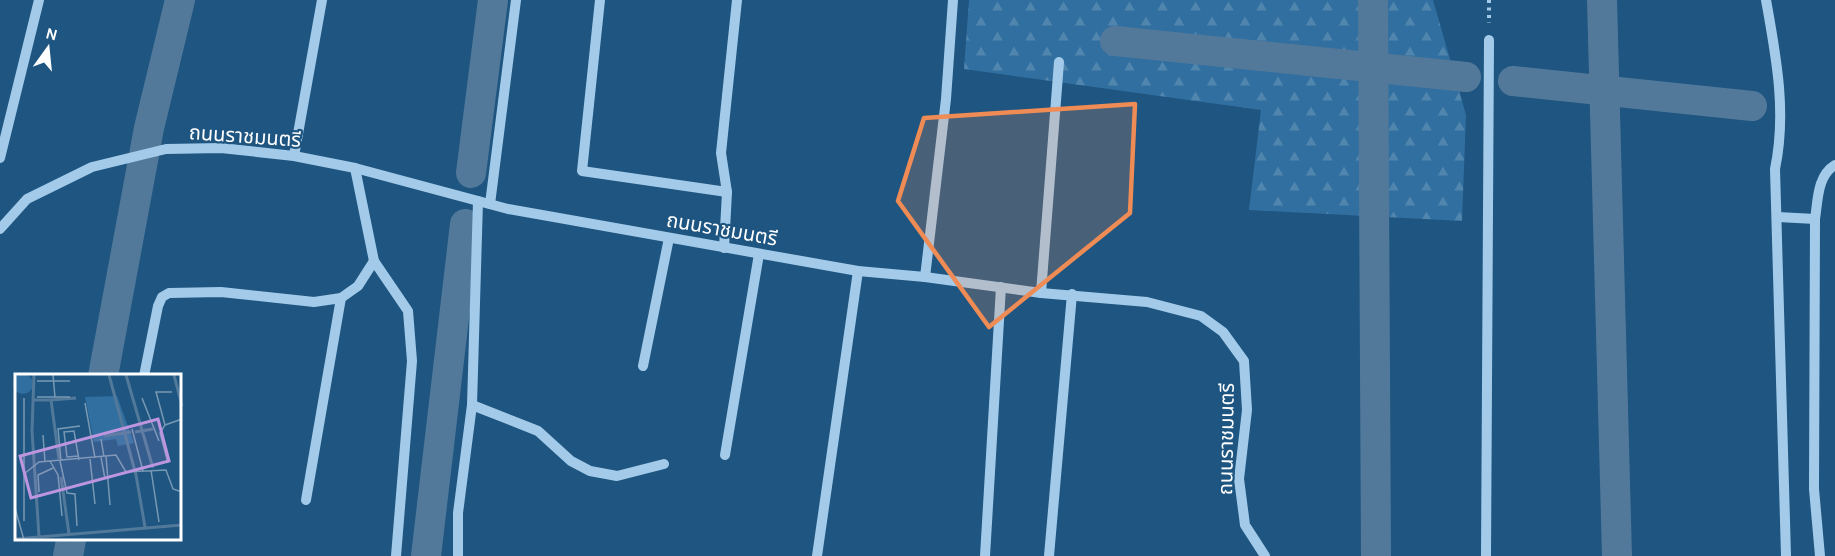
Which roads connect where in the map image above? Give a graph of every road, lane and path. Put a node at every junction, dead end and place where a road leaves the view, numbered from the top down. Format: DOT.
graph roads {
  1 [pos="39,0"];
  2 [pos="322,0"];
  3 [pos="516,0"];
  4 [pos="600,0"];
  5 [pos="737,0"];
  6 [pos="953,0"];
  7 [pos="1766,0"];
  8 [pos="1489,40"];
  9 [pos="1059,62"];
  10 [pos="294,156"];
  11 [pos="0,158"];
  12 [pos="1835,165"];
  13 [pos="355,168"];
  14 [pos="727,192"];
  15 [pos="478,201"];
  16 [pos="490,204"];
  17 [pos="1777,217"];
  18 [pos="1815,219"];
  19 [pos="0,229"];
  20 [pos="669,238"];
  21 [pos="724,248"];
  22 [pos="759,254"];
  23 [pos="374,261"];
  24 [pos="858,271"];
  25 [pos="925,276"];
  26 [pos="1001,287"];
  27 [pos="1041,293"];
  28 [pos="1072,294"];
  29 [pos="341,298"];
  30 [pos="644,366"];
  31 [pos="144,374"];
  32 [pos="472,405"];
  33 [pos="725,455"];
  34 [pos="664,464"];
  35 [pos="306,500"];
  36 [pos="396,556"];
  37 [pos="458,556"];
  38 [pos="818,556"];
  39 [pos="985,556"];
  40 [pos="1049,556"];
  41 [pos="1265,556"];
  42 [pos="1486,556"];
  43 [pos="1786,556"];
  44 [pos="1820,556"];
  1 -- 11 [label="street"];
  2 -- 10 [label="street"];
  3 -- 16 [label="street"];
  4 -- 14 [label="street"];
  5 -- 14 [label="street"];
  6 -- 25 [label="street"];
  7 -- 17 [label="street"];
  8 -- 42 [label="street"];
  9 -- 27 [label="street"];
  10 -- 13 [label="street, ถนนราชมนตรี"];
  10 -- 19 [label="street, ถนนราชมนตรี"];
  12 -- 18 [label="street"];
  13 -- 15 [label="street, ถนนราชมนตรี"];
  13 -- 23 [label="street"];
  14 -- 21 [label="street"];
  15 -- 16 [label="street, ถนนราชมนตรี"];
  15 -- 32 [label="street"];
  16 -- 20 [label="street, ถนนราชมนตรี"];
  17 -- 18 [label="street"];
  17 -- 43 [label="street"];
  18 -- 44 [label="street"];
  20 -- 21 [label="street, ถนนราชมนตรี"];
  20 -- 30 [label="street"];
  21 -- 22 [label="street, ถนนราชมนตรี"];
  22 -- 24 [label="street, ถนนราชมนตรี"];
  22 -- 33 [label="street"];
  23 -- 29 [label="street"];
  23 -- 36 [label="street"];
  24 -- 25 [label="street, ถนนราชมนตรี"];
  24 -- 38 [label="street"];
  25 -- 26 [label="street, ถนนราชมนตรี"];
  26 -- 27 [label="street, ถนนราชมนตรี"];
  26 -- 39 [label="street"];
  27 -- 28 [label="street, ถนนราชมนตรี"];
  28 -- 40 [label="street"];
  28 -- 41 [label="street, ถนนราชมนตรี"];
  29 -- 31 [label="street"];
  29 -- 35 [label="street"];
  32 -- 34 [label="street"];
  32 -- 37 [label="street"];
}
